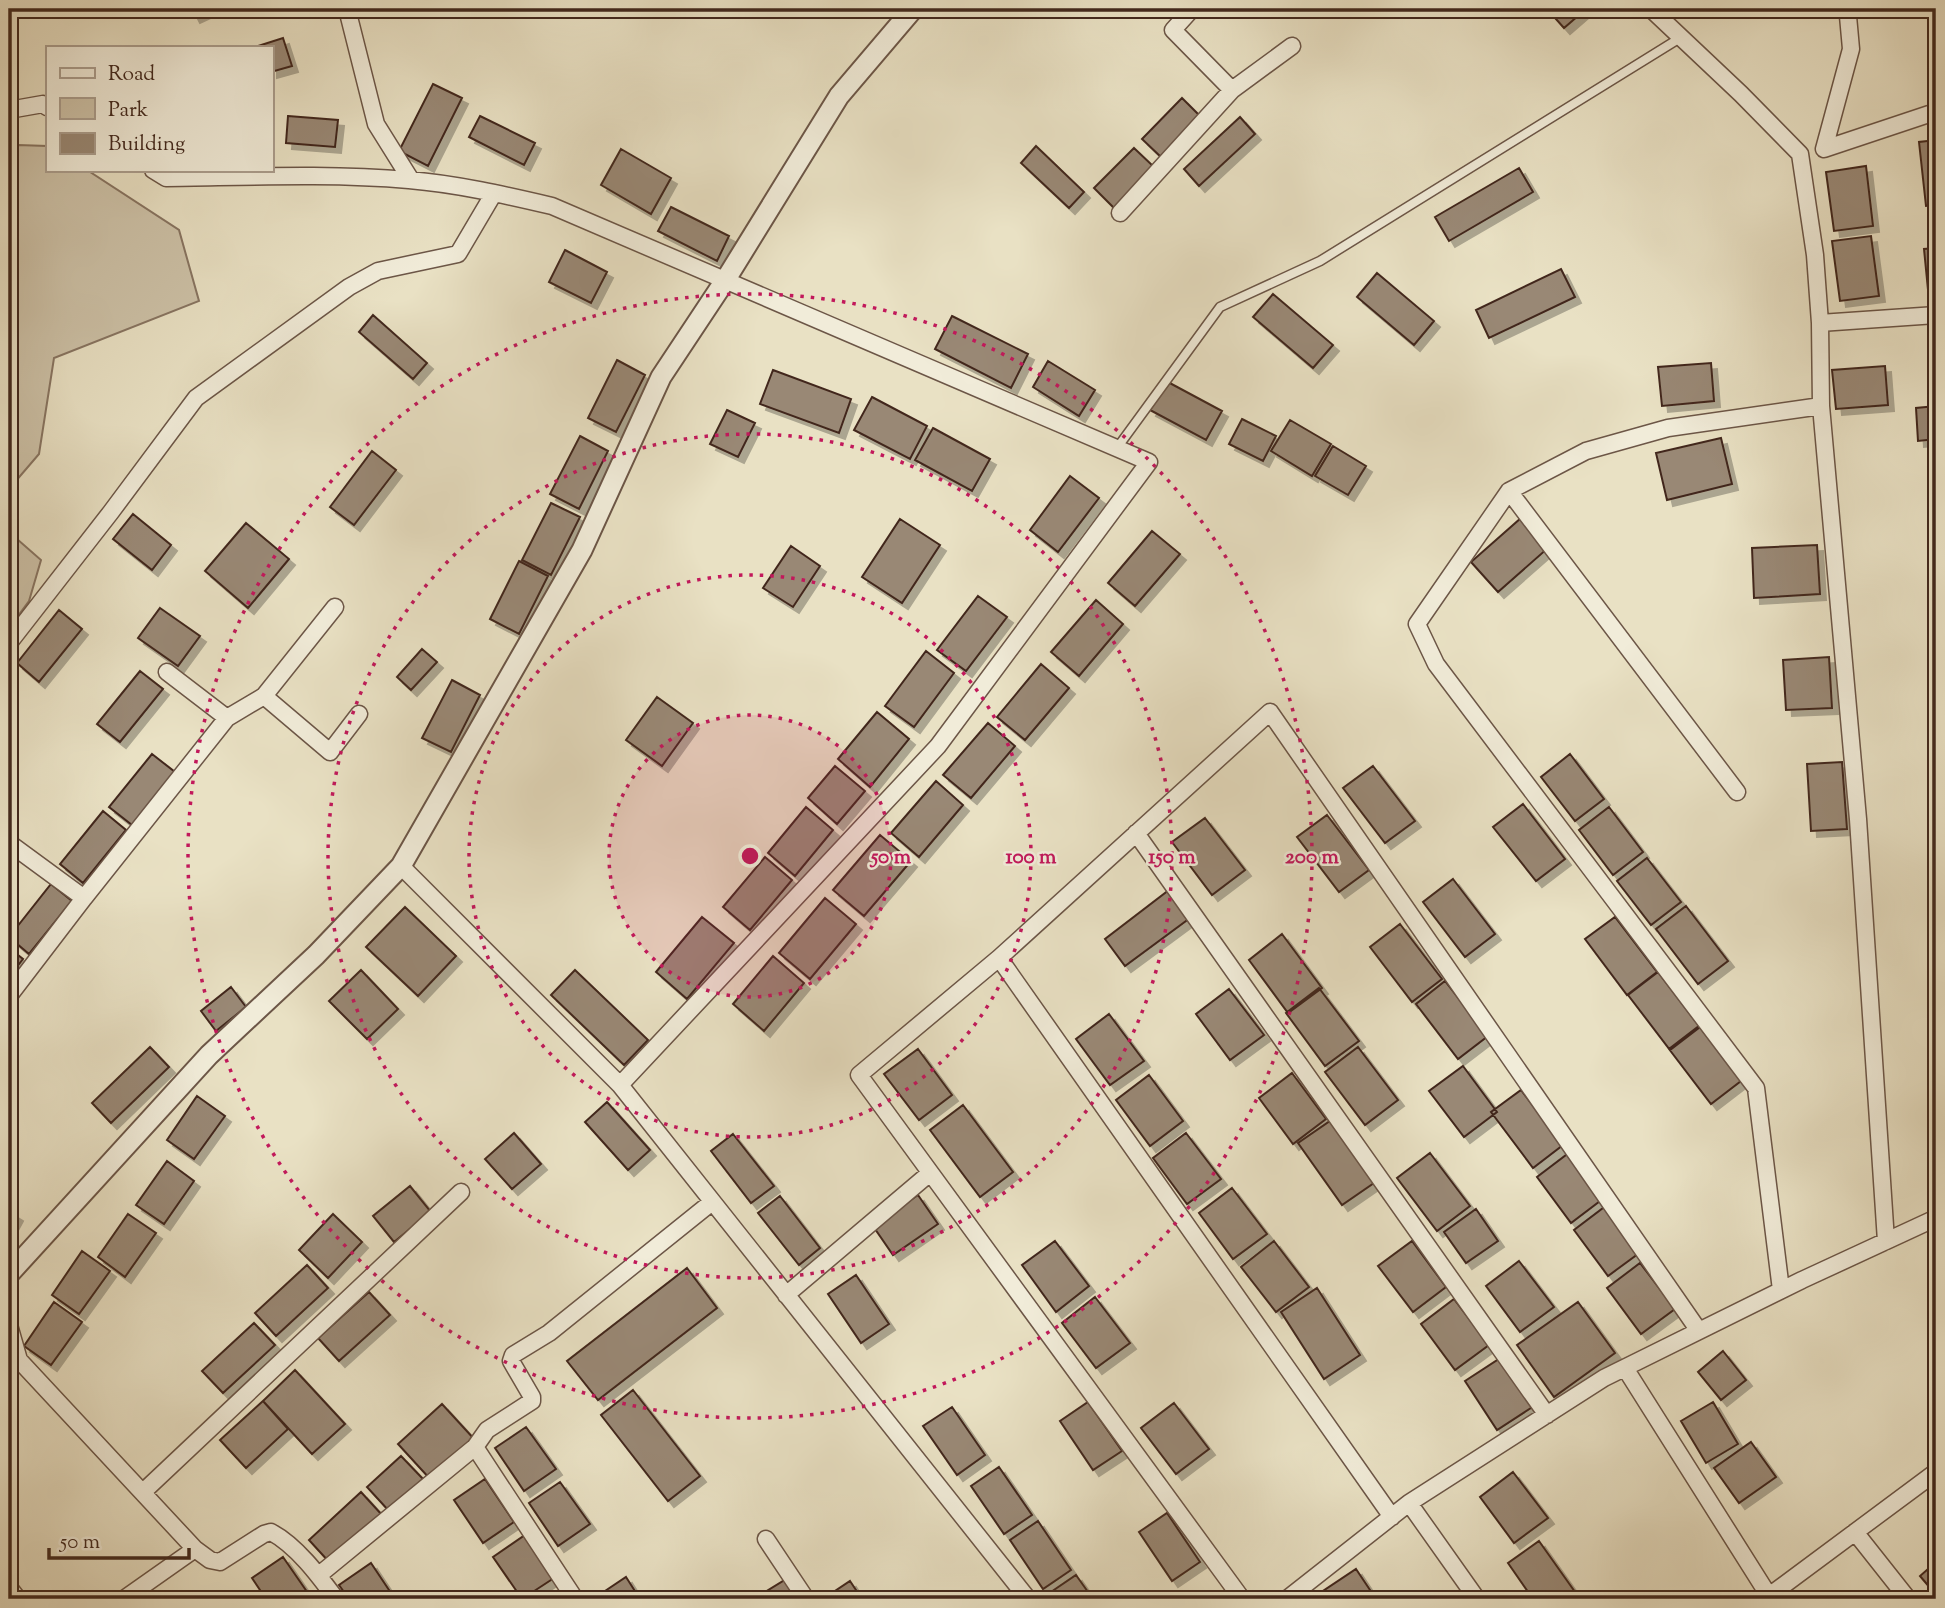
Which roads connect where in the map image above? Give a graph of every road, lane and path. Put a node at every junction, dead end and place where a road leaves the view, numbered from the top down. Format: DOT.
graph roads {
  1 [pos="347,9"];
  2 [pos="913,9"];
  3 [pos="1192,9"];
  4 [pos="1651,9"];
  5 [pos="1853,9"];
  6 [pos="1679,37"];
  7 [pos="1292,46"];
  8 [pos="1232,90"];
  9 [pos="46,106"];
  10 [pos="9,110"];
  11 [pos="1930,114"];
  12 [pos="1824,149"];
  13 [pos="1800,154"];
  14 [pos="157,172"];
  15 [pos="411,180"];
  16 [pos="495,193"];
  17 [pos="1120,213"];
  18 [pos="726,279"];
  19 [pos="1936,315"];
  20 [pos="1820,323"];
  21 [pos="1821,406"];
  22 [pos="1117,448"];
  23 [pos="1509,491"];
  24 [pos="335,607"];
  25 [pos="9,643"];
  26 [pos="167,672"];
  27 [pos="264,696"];
  28 [pos="359,714"];
  29 [pos="227,718"];
  30 [pos="1737,792"];
  31 [pos="1136,833"];
  32 [pos="9,843"];
  33 [pos="401,866"];
  34 [pos="84,898"];
  35 [pos="999,958"];
  36 [pos="9,996"];
  37 [pos="620,1085"];
  38 [pos="930,1173"];
  39 [pos="461,1192"];
  40 [pos="712,1202"];
  41 [pos="1936,1218"];
  42 [pos="1886,1241"];
  43 [pos="10,1270"];
  44 [pos="1781,1290"];
  45 [pos="786,1295"];
  46 [pos="9,1325"];
  47 [pos="1699,1331"];
  48 [pos="1625,1367"];
  49 [pos="1547,1415"];
  50 [pos="475,1447"];
  51 [pos="1936,1472"];
  52 [pos="143,1492"];
  53 [pos="1409,1503"];
  54 [pos="1392,1517"];
  55 [pos="1855,1532"];
  56 [pos="766,1539"];
  57 [pos="195,1549"];
  58 [pos="318,1575"];
  59 [pos="9,1581"];
  60 [pos="1767,1598"];
  61 [pos="23,1599"];
  62 [pos="124,1599"];
  63 [pos="336,1599"];
  64 [pos="575,1599"];
  65 [pos="806,1599"];
  66 [pos="1028,1599"];
  67 [pos="1242,1599"];
  68 [pos="1287,1599"];
  69 [pos="1477,1599"];
  70 [pos="1909,1599"];
  1 -- 15 [label="street"];
  2 -- 18 [label="street"];
  3 -- 8 [label="street"];
  4 -- 6 [label="street"];
  5 -- 12 [label="street"];
  6 -- 13 [label="street"];
  6 -- 22 [label="lane"];
  7 -- 8 [label="street"];
  8 -- 17 [label="street"];
  9 -- 10 [label="street"];
  11 -- 12 [label="street"];
  12 -- 13 [label="street"];
  13 -- 20 [label="street"];
  14 -- 15 [label="street"];
  15 -- 16 [label="street"];
  16 -- 18 [label="street"];
  16 -- 25 [label="street"];
  18 -- 22 [label="street"];
  18 -- 33 [label="street"];
  19 -- 20 [label="street"];
  20 -- 21 [label="street"];
  21 -- 23 [label="street"];
  21 -- 42 [label="street"];
  22 -- 37 [label="street"];
  23 -- 30 [label="street"];
  23 -- 44 [label="street"];
  24 -- 27 [label="street"];
  26 -- 29 [label="street"];
  27 -- 28 [label="street"];
  27 -- 29 [label="street"];
  29 -- 34 [label="street"];
  31 -- 35 [label="street"];
  31 -- 47 [label="street"];
  31 -- 49 [label="street"];
  32 -- 34 [label="street"];
  33 -- 37 [label="street"];
  33 -- 43 [label="street"];
  34 -- 36 [label="street"];
  35 -- 38 [label="street"];
  35 -- 54 [label="street"];
  37 -- 40 [label="street"];
  38 -- 45 [label="street"];
  38 -- 67 [label="street"];
  39 -- 52 [label="street"];
  40 -- 45 [label="street"];
  40 -- 50 [label="street"];
  41 -- 42 [label="street"];
  42 -- 44 [label="street"];
  44 -- 47 [label="street"];
  45 -- 66 [label="street"];
  46 -- 52 [label="street"];
  47 -- 48 [label="street"];
  48 -- 49 [label="street"];
  48 -- 60 [label="street"];
  49 -- 53 [label="street"];
  50 -- 58 [label="street"];
  50 -- 64 [label="street"];
  51 -- 55 [label="street"];
  52 -- 57 [label="street"];
  53 -- 54 [label="street"];
  53 -- 69 [label="street"];
  54 -- 68 [label="street"];
  55 -- 60 [label="street"];
  55 -- 70 [label="street"];
  56 -- 65 [label="street"];
  57 -- 58 [label="street"];
  57 -- 62 [label="street"];
  58 -- 63 [label="street"];
  59 -- 61 [label="lane"];
}
